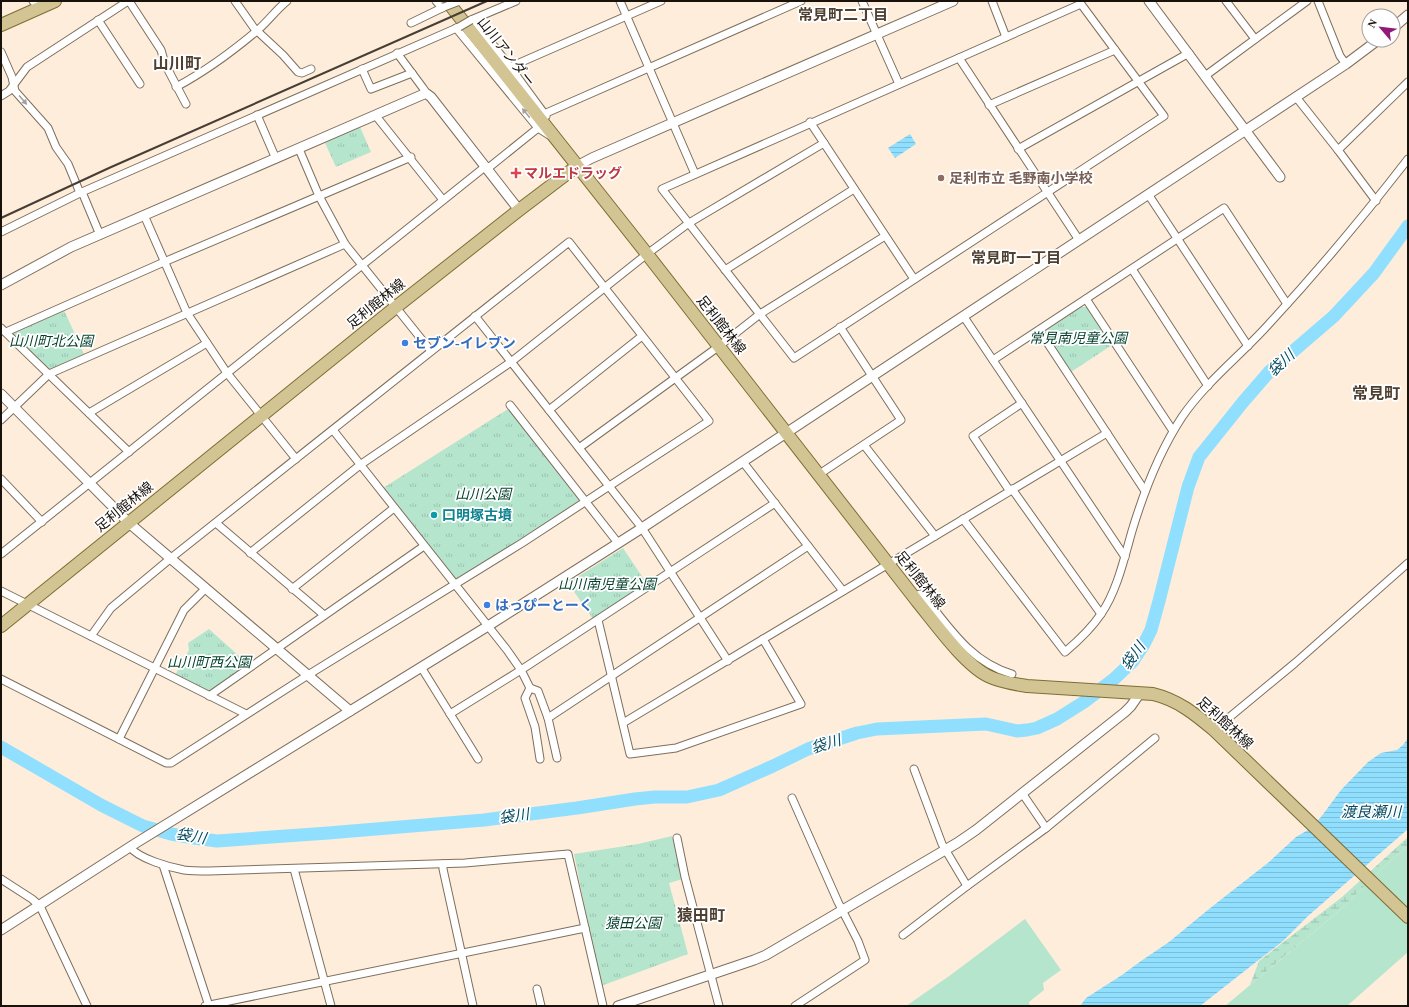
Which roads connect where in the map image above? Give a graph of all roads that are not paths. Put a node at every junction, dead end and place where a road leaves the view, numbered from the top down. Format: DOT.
graph roads {
  1 [pos="55,1"];
  2 [pos="129,1"];
  3 [pos="235,1"];
  4 [pos="287,1"];
  5 [pos="436,1"];
  6 [pos="457,1"];
  7 [pos="516,1"];
  8 [pos="620,1"];
  9 [pos="661,1"];
  10 [pos="801,1"];
  11 [pos="862,1"];
  12 [pos="953,1"];
  13 [pos="992,1"];
  14 [pos="1149,1"];
  15 [pos="1226,1"];
  16 [pos="1307,1"];
  17 [pos="1318,1"];
  18 [pos="36,4"];
  19 [pos="444,5"];
  20 [pos="627,16"];
  21 [pos="98,20"];
  22 [pos="472,20"];
  23 [pos="411,23"];
  24 [pos="1,25"];
  25 [pos="458,27"];
  26 [pos="257,30"];
  27 [pos="876,34"];
  28 [pos="1006,37"];
  29 [pos="1255,39"];
  30 [pos="1367,48"];
  31 [pos="1115,50"];
  32 [pos="1,52"];
  33 [pos="396,53"];
  34 [pos="1189,53"];
  35 [pos="959,58"];
  36 [pos="1346,64"];
  37 [pos="649,66"];
  38 [pos="510,67"];
  39 [pos="311,69"];
  40 [pos="362,69"];
  41 [pos="412,73"];
  42 [pos="1205,76"];
  43 [pos="1138,81"];
  44 [pos="1408,82"];
  45 [pos="14,84"];
  46 [pos="140,84"];
  47 [pos="899,84"];
  48 [pos="176,87"];
  49 [pos="427,94"];
  50 [pos="1,96"];
  51 [pos="1296,97"];
  52 [pos="186,104"];
  53 [pos="989,105"];
  54 [pos="257,115"];
  55 [pos="376,116"];
  56 [pos="541,121"];
  57 [pos="810,122"];
  58 [pos="674,123"];
  59 [pos="1246,130"];
  60 [pos="824,143"];
  61 [pos="299,149"];
  62 [pos="1018,149"];
  63 [pos="1338,150"];
  64 [pos="410,157"];
  65 [pos="276,159"];
  66 [pos="1408,159"];
  67 [pos="577,166"];
  68 [pos="486,167"];
  69 [pos="695,174"];
  70 [pos="1280,177"];
  71 [pos="854,189"];
  72 [pos="81,192"];
  73 [pos="1046,192"];
  74 [pos="1148,194"];
  75 [pos="319,196"];
  76 [pos="443,200"];
  77 [pos="1376,201"];
  78 [pos="519,210"];
  79 [pos="144,215"];
  80 [pos="689,223"];
  81 [pos="1,232"];
  82 [pos="100,235"];
  83 [pos="885,236"];
  84 [pos="1178,238"];
  85 [pos="1079,240"];
  86 [pos="345,244"];
  87 [pos="647,254"];
  88 [pos="164,262"];
  89 [pos="362,266"];
  90 [pos="1132,269"];
  91 [pos="725,270"];
  92 [pos="914,279"];
  93 [pos="1,285"];
  94 [pos="605,288"];
  95 [pos="1086,299"];
  96 [pos="1287,304"];
  97 [pos="396,307"];
  98 [pos="187,313"];
  99 [pos="760,314"];
  100 [pos="475,316"];
  101 [pos="964,316"];
  102 [pos="840,327"];
  103 [pos="3,330"];
  104 [pos="1039,330"];
  105 [pos="642,336"];
  106 [pos="207,343"];
  107 [pos="1248,346"];
  108 [pos="718,347"];
  109 [pos="431,351"];
  110 [pos="993,360"];
  111 [pos="511,362"];
  112 [pos="227,373"];
  113 [pos="48,374"];
  114 [pos="873,377"];
  115 [pos="676,378"];
  116 [pos="1208,386"];
  117 [pos="1,394"];
  118 [pos="1022,403"];
  119 [pos="510,405"];
  120 [pos="14,407"];
  121 [pos="549,410"];
  122 [pos="89,413"];
  123 [pos="262,416"];
  124 [pos="1,420"];
  125 [pos="333,430"];
  126 [pos="1173,431"];
  127 [pos="786,433"];
  128 [pos="1107,433"];
  129 [pos="864,445"];
  130 [pos="579,448"];
  131 [pos="128,452"];
  132 [pos="296,459"];
  133 [pos="1060,460"];
  134 [pos="743,462"];
  135 [pos="360,464"];
  136 [pos="818,475"];
  137 [pos="1,479"];
  138 [pos="89,484"];
  139 [pos="608,485"];
  140 [pos="1011,490"];
  141 [pos="1145,491"];
  142 [pos="586,501"];
  143 [pos="775,503"];
  144 [pos="394,508"];
  145 [pos="963,519"];
  146 [pos="42,522"];
  147 [pos="129,523"];
  148 [pos="216,523"];
  149 [pos="642,528"];
  150 [pos="935,536"];
  151 [pos="618,543"];
  152 [pos="424,546"];
  153 [pos="808,546"];
  154 [pos="250,553"];
  155 [pos="1,554"];
  156 [pos="1125,557"];
  157 [pos="171,558"];
  158 [pos="1408,563"];
  159 [pos="888,564"];
  160 [pos="671,572"];
  161 [pos="455,584"];
  162 [pos="206,588"];
  163 [pos="292,589"];
  164 [pos="1,591"];
  165 [pos="843,591"];
  166 [pos="913,597"];
  167 [pos="28,604"];
  168 [pos="1101,614"];
  169 [pos="324,615"];
  170 [pos="700,617"];
  171 [pos="598,620"];
  172 [pos="1,626"];
  173 [pos="488,626"];
  174 [pos="91,636"];
  175 [pos="763,639"];
  176 [pos="276,648"];
  177 [pos="728,661"];
  178 [pos="421,667"];
  179 [pos="155,668"];
  180 [pos="521,670"];
  181 [pos="1012,674"];
  182 [pos="308,675"];
  183 [pos="610,676"];
  184 [pos="1,679"];
  185 [pos="530,688"];
  186 [pos="1138,693"];
  187 [pos="209,696"];
  188 [pos="350,711"];
  189 [pos="246,714"];
  190 [pos="450,714"];
  191 [pos="548,718"];
  192 [pos="623,723"];
  193 [pos="1217,733"];
  194 [pos="1155,738"];
  195 [pos="119,739"];
  196 [pos="557,758"];
  197 [pos="478,759"];
  198 [pos="540,759"];
  199 [pos="914,769"];
  200 [pos="1022,793"];
  201 [pos="792,798"];
  202 [pos="1046,828"];
  203 [pos="677,838"];
  204 [pos="133,845"];
  205 [pos="945,850"];
  206 [pos="444,864"];
  207 [pos="163,865"];
  208 [pos="294,869"];
  209 [pos="1,879"];
  210 [pos="967,886"];
  211 [pos="40,906"];
  212 [pos="842,910"];
  213 [pos="1408,917"];
  214 [pos="585,928"];
  215 [pos="1,930"];
  216 [pos="903,935"];
  217 [pos="461,952"];
  218 [pos="710,974"];
  219 [pos="324,982"];
  220 [pos="537,989"];
  221 [pos="87,1006"];
  222 [pos="208,1006"];
  223 [pos="331,1006"];
  224 [pos="473,1006"];
  225 [pos="541,1006"];
  226 [pos="603,1006"];
  227 [pos="618,1006"];
  228 [pos="718,1006"];
  229 [pos="795,1006"];
  1 -- 18 [label="main road"];
  2 -- 21 [label="street"];
  2 -- 48 [label="street"];
  3 -- 26 [label="street"];
  4 -- 26 [label="street"];
  5 -- 19 [label="street"];
  6 -- 19 [label="street, bridge"];
  7 -- 22 [label="street"];
  8 -- 20 [label="street"];
  9 -- 20 [label="street"];
  10 -- 37 [label="street"];
  11 -- 27 [label="street"];
  12 -- 27 [label="street"];
  13 -- 28 [label="street"];
  14 -- 34 [label="street"];
  15 -- 29 [label="street"];
  16 -- 29 [label="street"];
  17 -- 36 [label="street"];
  18 -- 24 [label="main road"];
  19 -- 23 [label="street"];
  19 -- 56 [label="main road, 山川アンダー"];
  20 -- 37 [label="street"];
  20 -- 38 [label="street"];
  21 -- 45 [label="street"];
  21 -- 46 [label="street"];
  22 -- 25 [label="street, bridge"];
  22 -- 38 [label="street"];
  25 -- 33 [label="street"];
  56 -- 25 [label="street, one-way"];
  26 -- 39 [label="street"];
  26 -- 48 [label="street"];
  27 -- 47 [label="street"];
  27 -- 58 [label="street"];
  28 -- 31 [label="street"];
  28 -- 35 [label="street"];
  29 -- 42 [label="street"];
  30 -- 36 [label="street"];
  31 -- 43 [label="street"];
  31 -- 53 [label="street"];
  32 -- 45 [label="street"];
  33 -- 40 [label="street"];
  33 -- 41 [label="street"];
  34 -- 42 [label="street"];
  34 -- 43 [label="street"];
  35 -- 47 [label="street"];
  35 -- 53 [label="street"];
  36 -- 51 [label="street"];
  37 -- 56 [label="street"];
  37 -- 58 [label="street"];
  38 -- 56 [label="street"];
  40 -- 41 [label="street"];
  40 -- 54 [label="street"];
  41 -- 49 [label="street"];
  42 -- 59 [label="street"];
  43 -- 62 [label="street"];
  43 -- 73 [label="street"];
  44 -- 63 [label="street"];
  45 -- 50 [label="street"];
  45 -- 72 [label="street, one-way"];
  47 -- 57 [label="street"];
  48 -- 52 [label="street"];
  49 -- 55 [label="street"];
  49 -- 68 [label="street"];
  51 -- 59 [label="street"];
  51 -- 63 [label="street"];
  53 -- 62 [label="street"];
  54 -- 65 [label="street"];
  54 -- 72 [label="street"];
  55 -- 61 [label="street"];
  55 -- 64 [label="street"];
  56 -- 67 [label="main road, 山川アンダー"];
  56 -- 68 [label="street"];
  57 -- 60 [label="street"];
  57 -- 69 [label="street"];
  58 -- 67 [label="street"];
  58 -- 69 [label="street"];
  59 -- 70 [label="street"];
  59 -- 74 [label="street"];
  60 -- 71 [label="street"];
  60 -- 80 [label="street"];
  61 -- 65 [label="street"];
  61 -- 75 [label="street"];
  62 -- 73 [label="street"];
  63 -- 77 [label="street"];
  64 -- 75 [label="street"];
  64 -- 76 [label="street"];
  65 -- 79 [label="street"];
  66 -- 77 [label="street"];
  67 -- 78 [label="main road, 足利館林線"];
  67 -- 87 [label="main road, 足利館林線"];
  68 -- 76 [label="street"];
  68 -- 78 [label="street"];
  69 -- 80 [label="street"];
  71 -- 83 [label="street"];
  71 -- 91 [label="street"];
  72 -- 81 [label="street"];
  72 -- 82 [label="street"];
  73 -- 85 [label="street"];
  73 -- 92 [label="street"];
  74 -- 84 [label="street"];
  74 -- 85 [label="street"];
  75 -- 86 [label="street"];
  75 -- 88 [label="street"];
  76 -- 89 [label="street"];
  77 -- 96 [label="street"];
  78 -- 97 [label="main road, 足利館林線"];
  79 -- 82 [label="street"];
  79 -- 88 [label="street"];
  80 -- 87 [label="street"];
  80 -- 91 [label="street"];
  82 -- 93 [label="street"];
  83 -- 92 [label="street"];
  83 -- 99 [label="street"];
  84 -- 90 [label="street"];
  84 -- 96 [label="street"];
  84 -- 107 [label="street"];
  85 -- 101 [label="street"];
  86 -- 89 [label="street"];
  86 -- 98 [label="street"];
  87 -- 94 [label="street"];
  87 -- 108 [label="main road, 足利館林線"];
  88 -- 98 [label="street"];
  88 -- 103 [label="street"];
  89 -- 97 [label="street"];
  89 -- 112 [label="street"];
  90 -- 95 [label="street"];
  90 -- 116 [label="street"];
  91 -- 99 [label="street"];
  92 -- 102 [label="street"];
  94 -- 100 [label="street"];
  94 -- 105 [label="street"];
  94 -- 111 [label="street"];
  95 -- 104 [label="street"];
  95 -- 126 [label="street"];
  96 -- 107 [label="street"];
  97 -- 109 [label="street"];
  97 -- 123 [label="main road, 足利館林線"];
  98 -- 106 [label="street"];
  98 -- 113 [label="street"];
  99 -- 102 [label="street"];
  99 -- 108 [label="street"];
  100 -- 109 [label="street"];
  100 -- 111 [label="street"];
  101 -- 110 [label="street"];
  101 -- 114 [label="street"];
  102 -- 114 [label="street"];
  103 -- 113 [label="street"];
  104 -- 110 [label="street"];
  104 -- 128 [label="street"];
  105 -- 115 [label="street"];
  105 -- 121 [label="street"];
  106 -- 112 [label="street"];
  106 -- 122 [label="street"];
  107 -- 116 [label="street"];
  108 -- 115 [label="street"];
  108 -- 127 [label="main road, 足利館林線"];
  109 -- 125 [label="street"];
  110 -- 118 [label="street"];
  111 -- 121 [label="street"];
  111 -- 135 [label="street"];
  112 -- 123 [label="street"];
  112 -- 131 [label="street"];
  113 -- 120 [label="street"];
  113 -- 122 [label="street"];
  114 -- 127 [label="street"];
  114 -- 129 [label="street"];
  115 -- 130 [label="street"];
  115 -- 139 [label="street"];
  116 -- 126 [label="street"];
  117 -- 120 [label="street"];
  118 -- 133 [label="street"];
  118 -- 140 [label="street"];
  119 -- 142 [label="street"];
  120 -- 124 [label="street"];
  120 -- 138 [label="street"];
  121 -- 130 [label="street"];
  122 -- 131 [label="street"];
  123 -- 132 [label="street"];
  123 -- 147 [label="main road, 足利館林線"];
  125 -- 132 [label="street"];
  125 -- 135 [label="street"];
  126 -- 141 [label="street"];
  127 -- 134 [label="street"];
  127 -- 136 [label="main road, 足利館林線"];
  128 -- 133 [label="street"];
  128 -- 141 [label="street"];
  129 -- 136 [label="street"];
  129 -- 150 [label="street"];
  130 -- 139 [label="street"];
  131 -- 138 [label="street"];
  132 -- 148 [label="street"];
  133 -- 140 [label="street"];
  133 -- 156 [label="street"];
  134 -- 143 [label="street"];
  134 -- 149 [label="street"];
  135 -- 144 [label="street"];
  135 -- 154 [label="street"];
  136 -- 159 [label="main road, 足利館林線"];
  137 -- 146 [label="street"];
  138 -- 146 [label="street"];
  138 -- 147 [label="street"];
  139 -- 142 [label="street"];
  139 -- 149 [label="street"];
  140 -- 145 [label="street"];
  140 -- 168 [label="street"];
  141 -- 156 [label="street"];
  142 -- 151 [label="street"];
  142 -- 161 [label="street"];
  143 -- 153 [label="street"];
  143 -- 160 [label="street"];
  144 -- 152 [label="street"];
  144 -- 163 [label="street"];
  145 -- 150 [label="street"];
  145 -- 168 [label="street"];
  146 -- 155 [label="street"];
  147 -- 157 [label="street"];
  147 -- 167 [label="main road, 足利館林線"];
  148 -- 154 [label="street"];
  148 -- 157 [label="street"];
  149 -- 151 [label="street"];
  149 -- 160 [label="street"];
  150 -- 159 [label="street"];
  151 -- 173 [label="street"];
  152 -- 161 [label="street"];
  152 -- 169 [label="street"];
  153 -- 165 [label="street"];
  153 -- 170 [label="street"];
  154 -- 163 [label="street"];
  156 -- 168 [label="street"];
  157 -- 162 [label="street"];
  157 -- 174 [label="street"];
  158 -- 193 [label="street"];
  159 -- 165 [label="street"];
  159 -- 166 [label="main road, 足利館林線"];
  160 -- 170 [label="street"];
  160 -- 171 [label="street"];
  161 -- 173 [label="street"];
  161 -- 182 [label="street"];
  162 -- 176 [label="street"];
  162 -- 179 [label="street"];
  163 -- 169 [label="street"];
  164 -- 167 [label="street"];
  165 -- 175 [label="street"];
  166 -- 181 [label="street"];
  166 -- 186 [label="main road, 足利館林線"];
  167 -- 172 [label="main road, 足利館林線"];
  167 -- 174 [label="street"];
  169 -- 176 [label="street"];
  170 -- 177 [label="street"];
  170 -- 183 [label="street"];
  171 -- 180 [label="street"];
  171 -- 183 [label="street"];
  173 -- 178 [label="street"];
  173 -- 180 [label="street"];
  174 -- 179 [label="street"];
  175 -- 177 [label="street"];
  175 -- 192 [label="street"];
  176 -- 182 [label="street"];
  176 -- 187 [label="street"];
  177 -- 192 [label="street"];
  178 -- 188 [label="street"];
  178 -- 190 [label="street"];
  179 -- 187 [label="street"];
  179 -- 195 [label="street"];
  180 -- 185 [label="street"];
  180 -- 190 [label="street"];
  182 -- 188 [label="street"];
  182 -- 189 [label="street"];
  183 -- 191 [label="street"];
  183 -- 192 [label="street"];
  184 -- 195 [label="street"];
  185 -- 191 [label="street"];
  185 -- 198 [label="street"];
  186 -- 193 [label="main road, 足利館林線"];
  186 -- 200 [label="street"];
  187 -- 189 [label="street"];
  188 -- 204 [label="street"];
  189 -- 195 [label="street"];
  190 -- 197 [label="street"];
  191 -- 196 [label="street"];
  193 -- 213 [label="main road, 足利館林線"];
  194 -- 202 [label="street"];
  199 -- 205 [label="street"];
  200 -- 202 [label="street"];
  200 -- 205 [label="street"];
  201 -- 212 [label="street"];
  202 -- 210 [label="street"];
  203 -- 218 [label="street"];
  204 -- 207 [label="street"];
  204 -- 211 [label="street"];
  205 -- 210 [label="street"];
  205 -- 212 [label="street"];
  206 -- 208 [label="street"];
  206 -- 214 [label="street"];
  206 -- 217 [label="street"];
  207 -- 208 [label="street"];
  207 -- 222 [label="street"];
  208 -- 219 [label="street"];
  209 -- 211 [label="street"];
  210 -- 216 [label="street"];
  211 -- 215 [label="street"];
  211 -- 221 [label="street"];
  212 -- 218 [label="street"];
  212 -- 229 [label="street"];
  214 -- 217 [label="street"];
  214 -- 226 [label="street"];
  217 -- 219 [label="street"];
  217 -- 224 [label="street"];
  218 -- 227 [label="street"];
  218 -- 228 [label="street"];
  219 -- 222 [label="street"];
  219 -- 223 [label="street"];
  220 -- 225 [label="street"];
}
